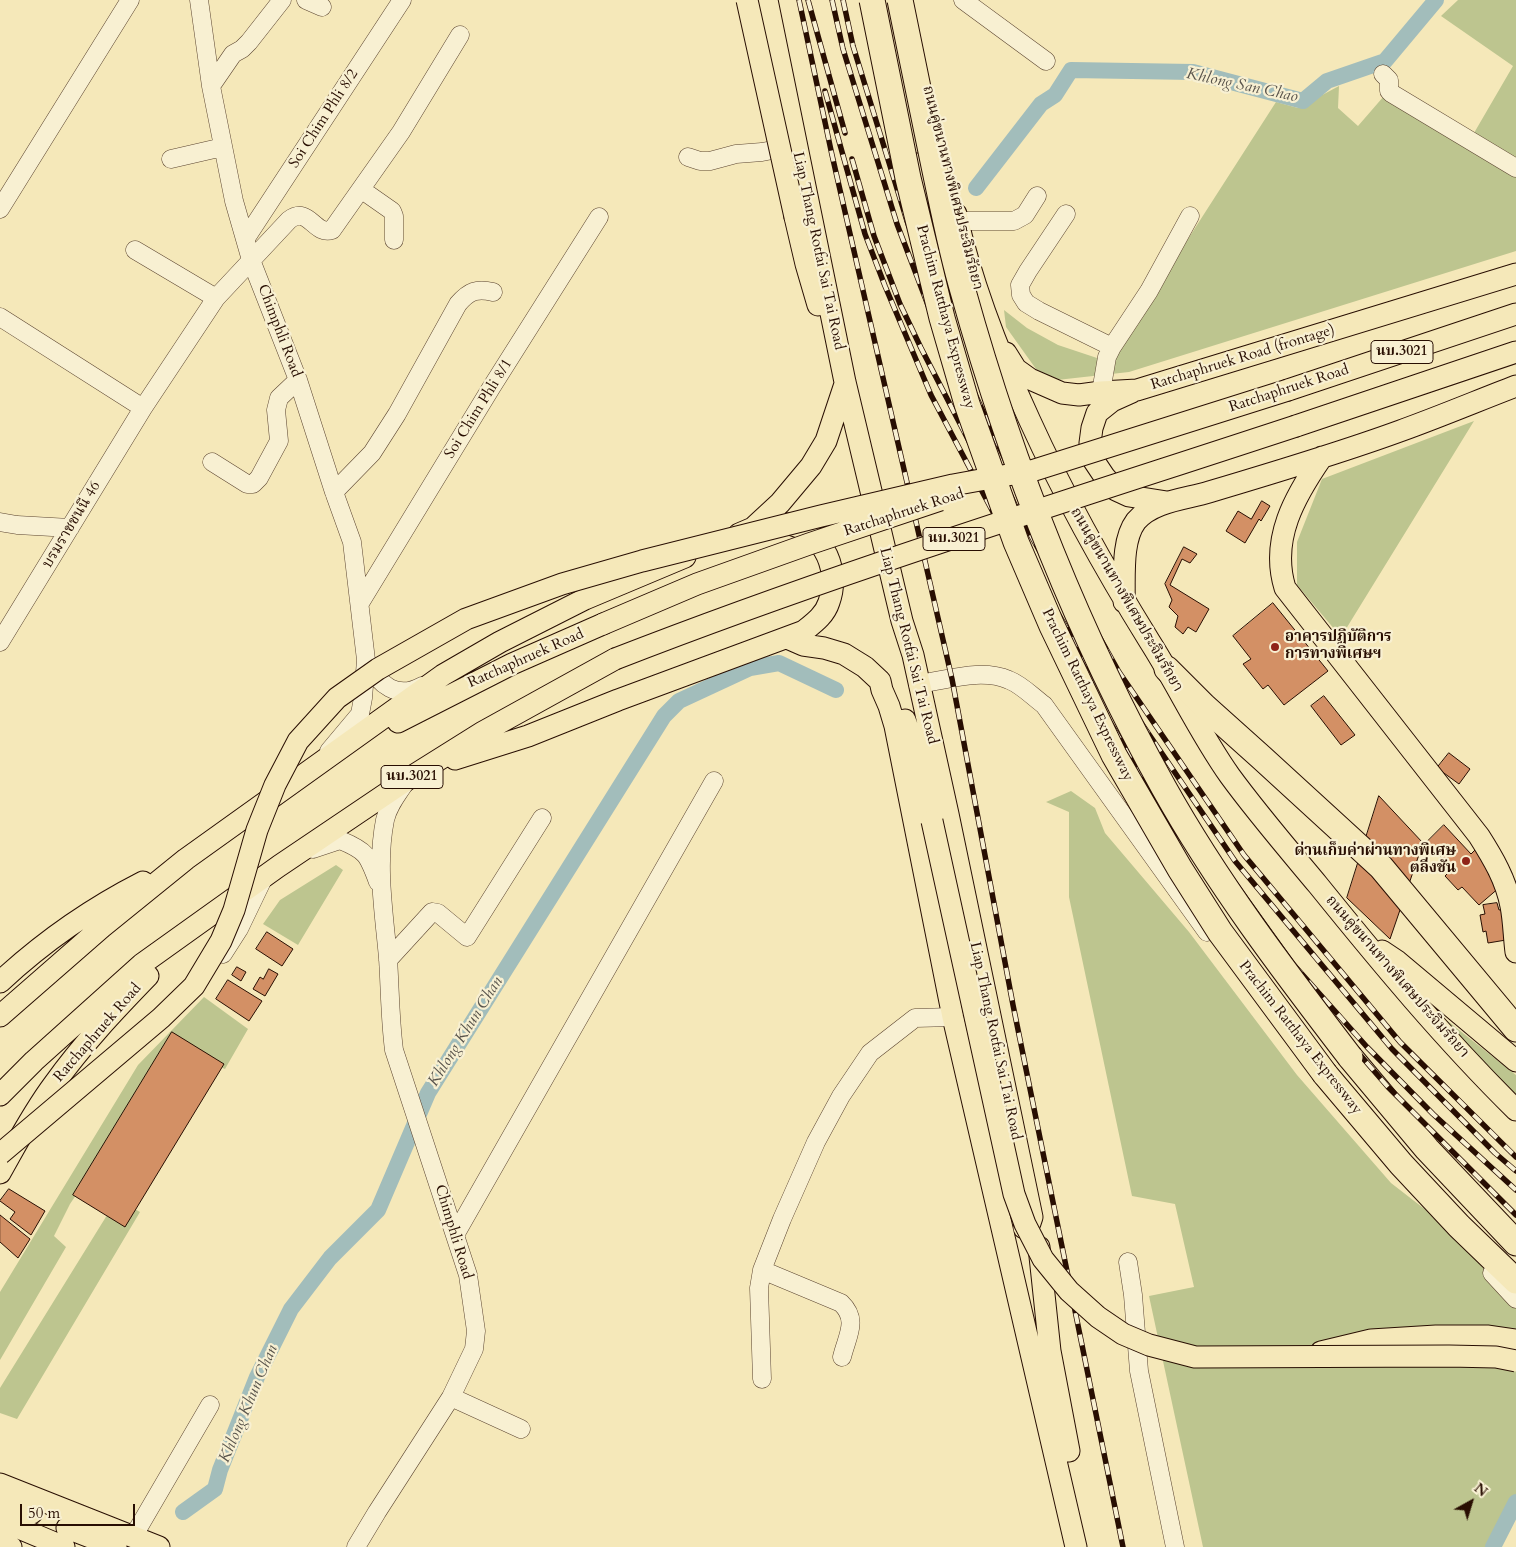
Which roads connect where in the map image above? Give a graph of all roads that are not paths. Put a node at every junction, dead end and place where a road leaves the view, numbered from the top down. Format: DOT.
graph roads {
  1 [pos="130,0"];
  2 [pos="282,0"];
  3 [pos="402,0"];
  4 [pos="747,0"];
  5 [pos="767,0"];
  6 [pos="872,0"];
  7 [pos="885,0"];
  8 [pos="900,0"];
  9 [pos="905,0"];
  10 [pos="963,0"];
  11 [pos="204,3"];
  12 [pos="460,35"];
  13 [pos="1046,62"];
  14 [pos="1383,74"];
  15 [pos="211,86"];
  16 [pos="796,146"];
  17 [pos="223,147"];
  18 [pos="688,157"];
  19 [pos="170,159"];
  20 [pos="1516,168"];
  21 [pos="362,190"];
  22 [pos="1037,196"];
  23 [pos="0,209"];
  24 [pos="1066,214"];
  25 [pos="1190,216"];
  26 [pos="599,217"];
  27 [pos="957,221"];
  28 [pos="246,238"];
  29 [pos="394,240"];
  30 [pos="136,250"];
  31 [pos="251,260"];
  32 [pos="972,273"];
  33 [pos="1516,274"];
  34 [pos="493,292"];
  35 [pos="216,298"];
  36 [pos="1516,314"];
  37 [pos="0,316"];
  38 [pos="990,328"];
  39 [pos="1112,347"];
  40 [pos="1516,352"];
  41 [pos="844,372"];
  42 [pos="298,380"];
  43 [pos="1516,386"];
  44 [pos="1137,390"];
  45 [pos="1100,392"];
  46 [pos="143,408"];
  47 [pos="1322,457"];
  48 [pos="212,462"];
  49 [pos="1035,470"];
  50 [pos="334,492"];
  51 [pos="1167,502"];
  52 [pos="0,522"];
  53 [pos="70,528"];
  54 [pos="753,528"];
  55 [pos="1124,602"];
  56 [pos="360,603"];
  57 [pos="7,614"];
  58 [pos="902,621"];
  59 [pos="787,638"];
  60 [pos="0,642"];
  61 [pos="366,660"];
  62 [pos="1167,669"];
  63 [pos="443,675"];
  64 [pos="880,682"];
  65 [pos="918,684"];
  66 [pos="921,765"];
  67 [pos="428,767"];
  68 [pos="314,768"];
  69 [pos="408,779"];
  70 [pos="714,781"];
  71 [pos="542,818"];
  72 [pos="295,855"];
  73 [pos="186,859"];
  74 [pos="264,877"];
  75 [pos="382,892"];
  76 [pos="218,909"];
  77 [pos="1357,934"];
  78 [pos="1516,952"];
  79 [pos="388,960"];
  80 [pos="0,982"];
  81 [pos="0,1016"];
  82 [pos="953,1017"];
  83 [pos="1516,1029"];
  84 [pos="1516,1061"];
  85 [pos="0,1095"];
  86 [pos="1516,1110"];
  87 [pos="2,1164"];
  88 [pos="1022,1228"];
  89 [pos="455,1235"];
  90 [pos="1516,1242"];
  91 [pos="1007,1247"];
  92 [pos="1128,1262"];
  93 [pos="762,1270"];
  94 [pos="1516,1282"];
  95 [pos="1516,1299"];
  96 [pos="1516,1340"];
  97 [pos="1301,1357"];
  98 [pos="842,1358"];
  99 [pos="1516,1361"];
  100 [pos="762,1379"];
  101 [pos="451,1397"];
  102 [pos="210,1405"];
  103 [pos="521,1429"];
  104 [pos="0,1471"];
  105 [pos="0,1484"];
  106 [pos="35,1499"];
  107 [pos="0,1500"];
  108 [pos="0,1520"];
  109 [pos="0,1542"];
  110 [pos="124,1542"];
  111 [pos="11,1547"];
  112 [pos="64,1547"];
  113 [pos="159,1547"];
  114 [pos="356,1547"];
  115 [pos="1076,1547"];
  116 [pos="1088,1547"];
  117 [pos="1175,1547"];
  1 -- 23 [label="street"];
  2 -- 15 [label="street"];
  3 -- 28 [label="street, Soi Chim Phli 8/2"];
  4 -- 41 [label="main road, bridge"];
  5 -- 16 [label="main road, Liap Thang Rotfai Sai Tai Road"];
  6 -- 94 [label="highway, Prachim Ratthaya Expressway, bridge"];
  7 -- 32 [label="main road"];
  8 -- 90 [label="highway, Prachim Ratthaya Expressway, bridge"];
  9 -- 27 [label="main road, ถนนคู่ขนานทางพิเศษประจิมรัถยา"];
  10 -- 13 [label="street"];
  11 -- 15 [label="street, Chimphli Road"];
  12 -- 21 [label="street"];
  14 -- 20 [label="street"];
  15 -- 17 [label="street, Chimphli Road"];
  16 -- 18 [label="street"];
  16 -- 41 [label="main road, Liap Thang Rotfai Sai Tai Road"];
  17 -- 19 [label="street"];
  17 -- 28 [label="street, Chimphli Road"];
  21 -- 29 [label="street"];
  21 -- 31 [label="street, บรมราชชนนี 46"];
  22 -- 27 [label="street"];
  24 -- 39 [label="street"];
  25 -- 39 [label="street"];
  26 -- 56 [label="street, Soi Chim Phli 8/1"];
  27 -- 32 [label="main road, ถนนคู่ขนานทางพิเศษประจิมรัถยา"];
  28 -- 31 [label="street, Chimphli Road"];
  30 -- 35 [label="street"];
  31 -- 35 [label="street, บรมราชชนนี 46"];
  31 -- 42 [label="street, Chimphli Road"];
  32 -- 38 [label="main road, ถนนคู่ขนานทางพิเศษประจิมรัถยา"];
  33 -- 44 [label="main road, Ratchaphruek Road (frontage)"];
  34 -- 50 [label="street"];
  35 -- 46 [label="street, บรมราชชนนี 46"];
  36 -- 49 [label="main road, Ratchaphruek Road / นบ.3021, bridge"];
  37 -- 46 [label="street"];
  38 -- 45 [label="main road, Ratchaphruek Road (frontage)"];
  38 -- 55 [label="main road, ถนนคู่ขนานทางพิเศษประจิมรัถยา"];
  39 -- 45 [label="street"];
  40 -- 67 [label="main road, Ratchaphruek Road / นบ.3021, bridge"];
  41 -- 54 [label="main road, Ratchaphruek Road"];
  41 -- 58 [label="main road, Liap Thang Rotfai Sai Tai Road"];
  42 -- 48 [label="street"];
  42 -- 50 [label="street, Chimphli Road"];
  43 -- 47 [label="main road"];
  44 -- 45 [label="main road, Ratchaphruek Road (frontage)"];
  44 -- 51 [label="main road"];
  46 -- 53 [label="street, บรมราชชนนี 46"];
  47 -- 51 [label="main road"];
  47 -- 78 [label="main road"];
  49 -- 68 [label="main road, Ratchaphruek Road / นบ.3021, bridge"];
  49 -- 87 [label="main road, bridge"];
  50 -- 56 [label="street, Chimphli Road"];
  51 -- 55 [label="main road"];
  52 -- 53 [label="street"];
  53 -- 57 [label="street, บรมราชชนนี 46"];
  54 -- 59 [label="main road, Ratchaphruek Road"];
  54 -- 63 [label="main road, Ratchaphruek Road"];
  55 -- 62 [label="main road, ถนนคู่ขนานทางพิเศษประจิมรัถยา"];
  56 -- 61 [label="street, Chimphli Road"];
  57 -- 60 [label="street, บรมราชชนนี 46"];
  58 -- 65 [label="main road, Liap Thang Rotfai Sai Tai Road"];
  58 -- 66 [label="main road"];
  59 -- 64 [label="main road"];
  59 -- 67 [label="main road, Ratchaphruek Road"];
  61 -- 63 [label="street, Chimphli Road"];
  61 -- 68 [label="street, Chimphli Road"];
  62 -- 77 [label="main road, ถนนคู่ขนานทางพิเศษประจิมรัถยา"];
  62 -- 83 [label="highway"];
  63 -- 68 [label="main road, Ratchaphruek Road"];
  64 -- 66 [label="main road"];
  64 -- 82 [label="main road"];
  65 -- 88 [label="main road, Liap Thang Rotfai Sai Tai Road"];
  65 -- 95 [label="street"];
  66 -- 97 [label="main road, bridge"];
  67 -- 69 [label="main road, Ratchaphruek Road / นบ.3021"];
  68 -- 73 [label="main road, Ratchaphruek Road / นบ.3021"];
  69 -- 72 [label="main road, Ratchaphruek Road / นบ.3021"];
  69 -- 75 [label="street, Chimphli Road"];
  70 -- 89 [label="street"];
  71 -- 79 [label="street"];
  72 -- 74 [label="main road, Ratchaphruek Road / นบ.3021"];
  72 -- 75 [label="street, Chimphli Road"];
  73 -- 80 [label="main road, Ratchaphruek Road"];
  73 -- 81 [label="main road, Ratchaphruek Road / นบ.3021"];
  74 -- 76 [label="main road, Ratchaphruek Road / นบ.3021"];
  74 -- 87 [label="street"];
  75 -- 79 [label="street, Chimphli Road"];
  76 -- 85 [label="main road, Ratchaphruek Road / นบ.3021"];
  76 -- 87 [label="main road, Ratchaphruek Road"];
  77 -- 84 [label="main road"];
  77 -- 86 [label="main road, ถนนคู่ขนานทางพิเศษประจิมรัถยา"];
  79 -- 89 [label="street, Chimphli Road"];
  82 -- 91 [label="main road"];
  82 -- 93 [label="street"];
  88 -- 91 [label="main road, Liap Thang Rotfai Sai Tai Road"];
  88 -- 116 [label="main road"];
  89 -- 101 [label="street, Chimphli Road"];
  91 -- 115 [label="main road"];
  92 -- 117 [label="street"];
  93 -- 98 [label="street"];
  93 -- 100 [label="street"];
  96 -- 97 [label="main road, bridge"];
  97 -- 99 [label="main road, bridge"];
  101 -- 103 [label="street"];
  101 -- 114 [label="street, Chimphli Road"];
  102 -- 110 [label="street"];
  104 -- 106 [label="main road"];
  105 -- 106 [label="main road"];
  106 -- 110 [label="main road"];
  107 -- 110 [label="main road"];
  108 -- 112 [label="main road"];
  109 -- 111 [label="main road"];
  110 -- 113 [label="main road"];
}
